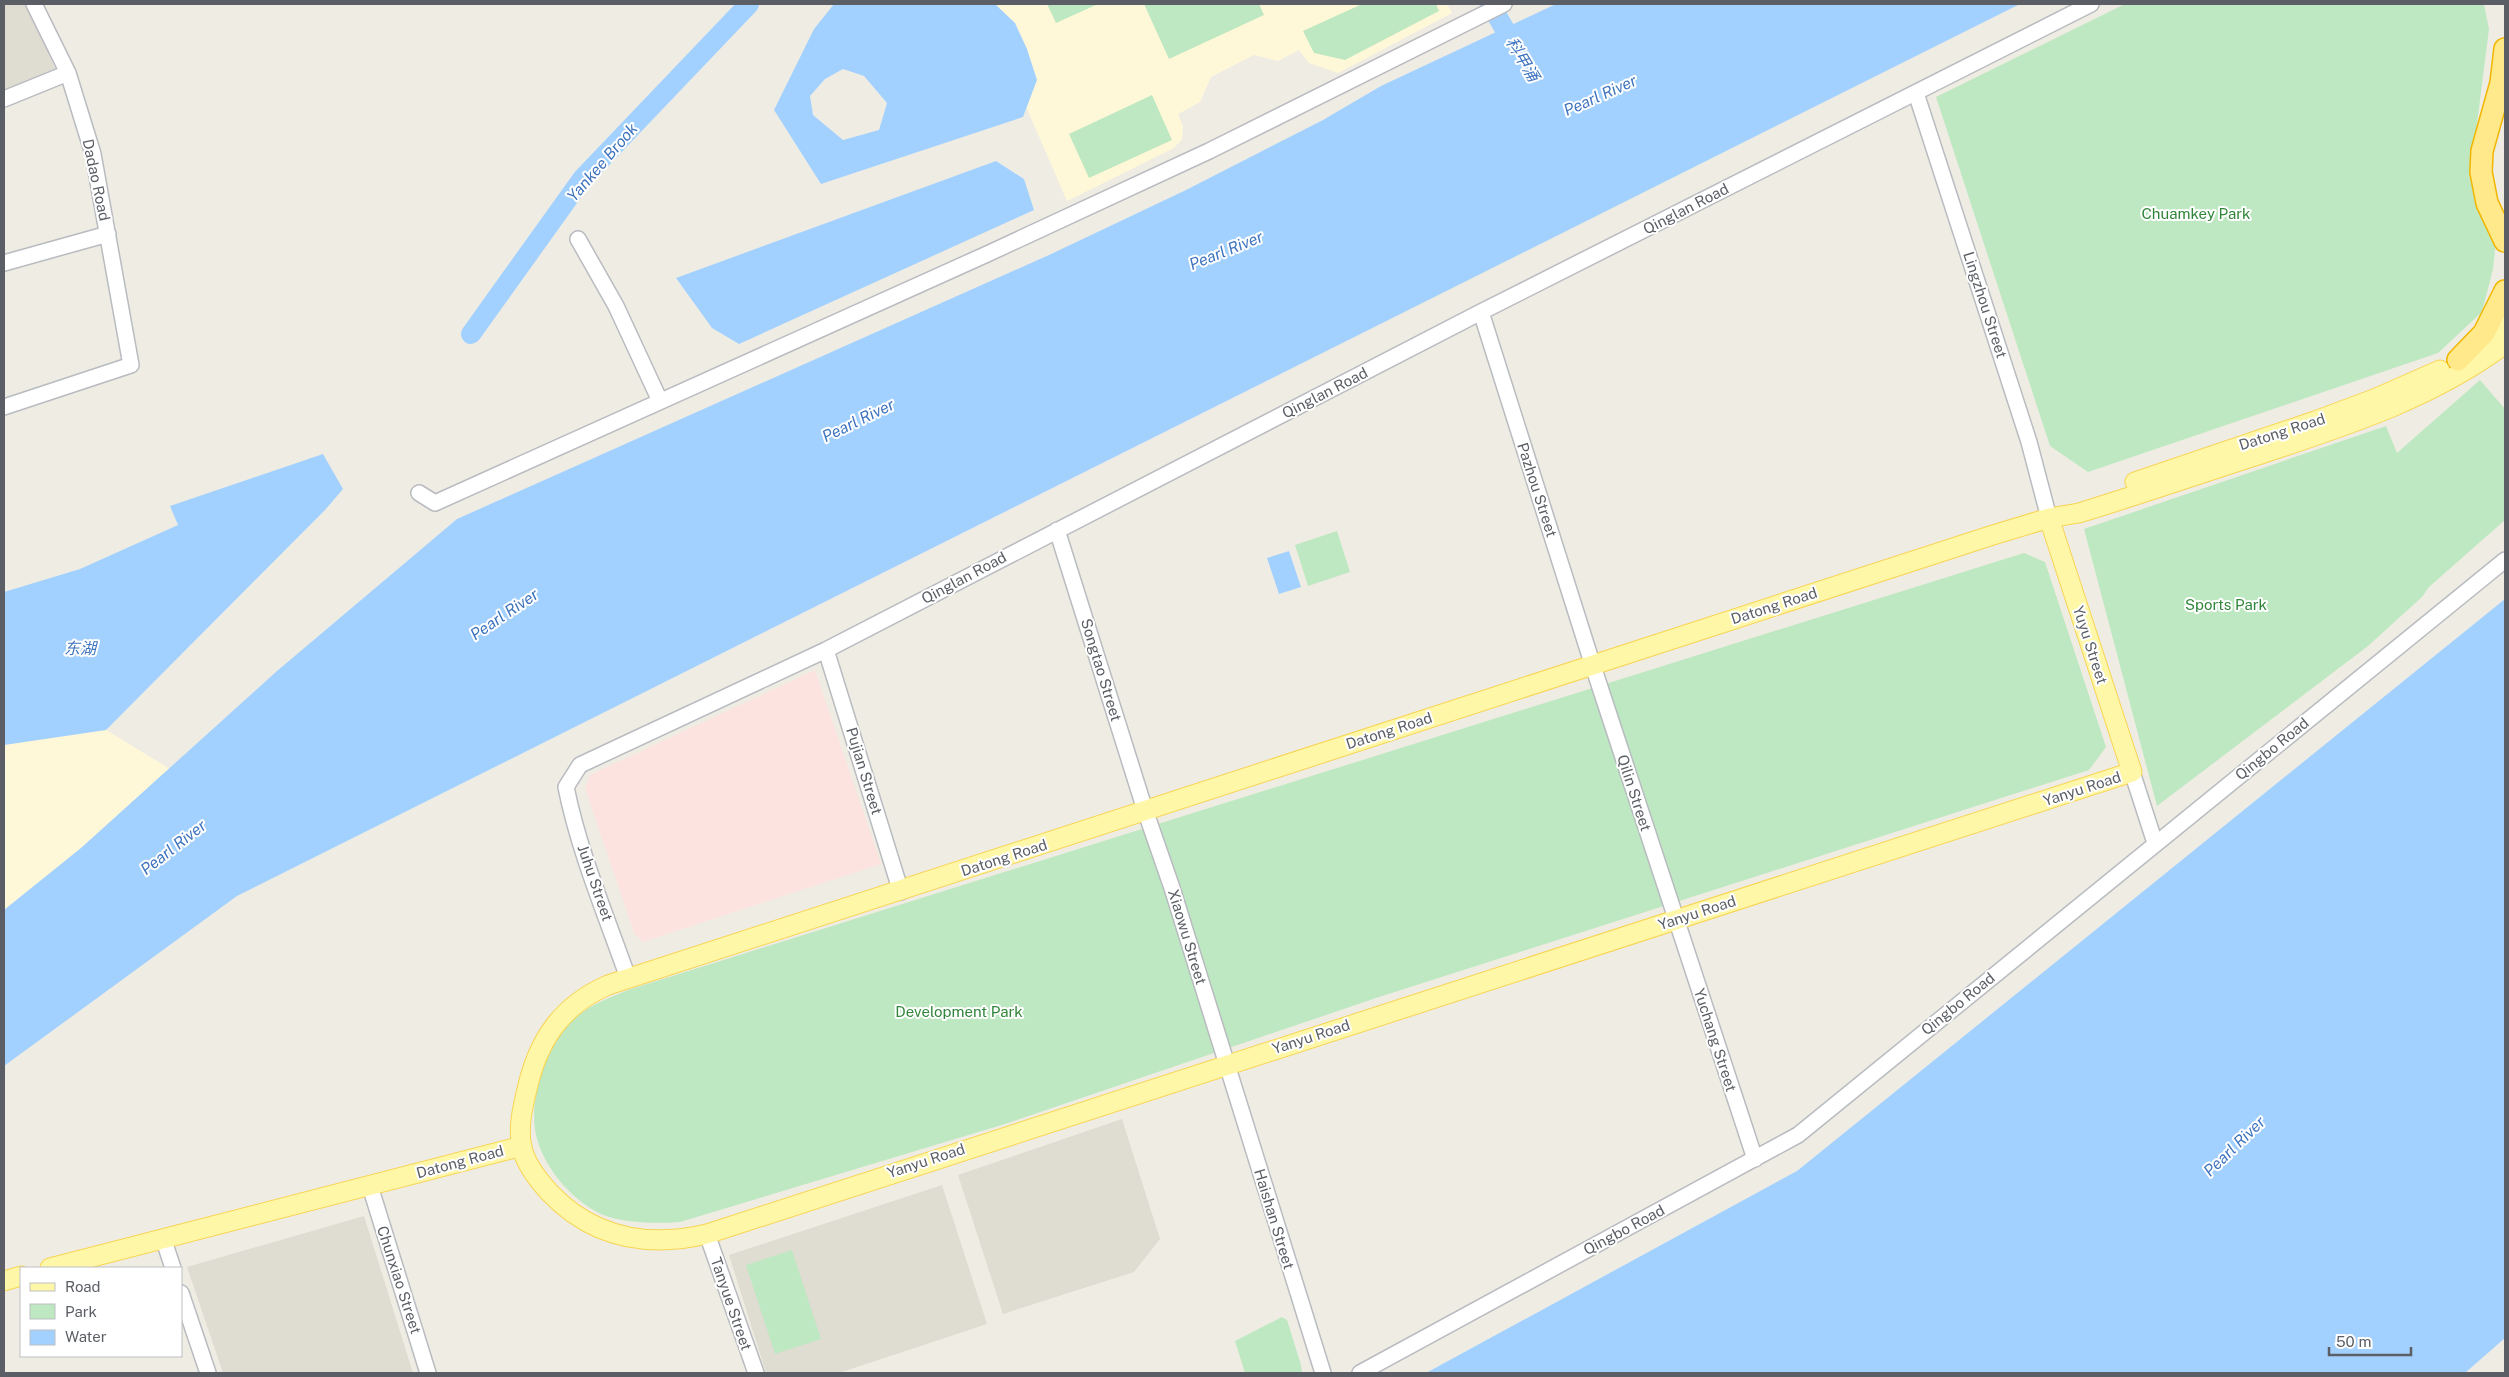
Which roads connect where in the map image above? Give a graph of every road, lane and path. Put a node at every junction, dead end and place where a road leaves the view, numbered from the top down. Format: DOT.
graph roads {
  1 [pos="34,4"];
  2 [pos="1504,4"];
  3 [pos="2091,4"];
  4 [pos="2505,49"];
  5 [pos="68,73"];
  6 [pos="1916,93"];
  7 [pos="4,99"];
  8 [pos="2505,119"];
  9 [pos="2503,227"];
  10 [pos="108,234"];
  11 [pos="578,239"];
  12 [pos="4,263"];
  13 [pos="2505,291"];
  14 [pos="1481,312"];
  15 [pos="2505,326"];
  16 [pos="2505,344"];
  17 [pos="2458,360"];
  18 [pos="660,401"];
  19 [pos="4,407"];
  20 [pos="419,493"];
  21 [pos="2049,518"];
  22 [pos="1056,530"];
  23 [pos="2505,560"];
  24 [pos="826,650"];
  25 [pos="1593,666"];
  26 [pos="2132,772"];
  27 [pos="566,787"];
  28 [pos="1145,810"];
  29 [pos="2155,843"];
  30 [pos="902,892"];
  31 [pos="1675,920"];
  32 [pos="628,978"];
  33 [pos="1227,1064"];
  34 [pos="523,1152"];
  35 [pos="1755,1160"];
  36 [pos="371,1191"];
  37 [pos="707,1234"];
  38 [pos="165,1244"];
  39 [pos="55,1267"];
  40 [pos="104,1267"];
  41 [pos="173,1267"];
  42 [pos="20,1276"];
  43 [pos="4,1280"];
  44 [pos="20,1289"];
  45 [pos="4,1294"];
  46 [pos="182,1297"];
  47 [pos="208,1373"];
  48 [pos="428,1373"];
  49 [pos="756,1373"];
  50 [pos="1323,1373"];
  51 [pos="1360,1373"];
  1 -- 5 [label="street, Dadao Road"];
  2 -- 18 [label="street"];
  3 -- 6 [label="street, Qinglan Road"];
  4 -- 9 [label="highway"];
  5 -- 7 [label="street"];
  5 -- 10 [label="street, Dadao Road"];
  6 -- 14 [label="street, Qinglan Road"];
  6 -- 21 [label="street, Lingzhou Street"];
  8 -- 9 [label="highway"];
  10 -- 12 [label="street"];
  10 -- 19 [label="street, Dadao Road"];
  11 -- 18 [label="street"];
  13 -- 17 [label="highway"];
  14 -- 22 [label="street, Qinglan Road"];
  14 -- 25 [label="street, Pazhou Street"];
  15 -- 17 [label="main road, Datong Road"];
  16 -- 21 [label="main road, Datong Road"];
  17 -- 21 [label="main road, Datong Road"];
  18 -- 20 [label="street"];
  21 -- 25 [label="main road, Datong Road"];
  21 -- 26 [label="main road, Yuyu Street"];
  22 -- 24 [label="street, Qinglan Road"];
  22 -- 28 [label="street, Songtao Street"];
  23 -- 29 [label="street, Qingbo Road"];
  24 -- 27 [label="street, Qinglan Road"];
  24 -- 30 [label="street, Pujian Street"];
  25 -- 28 [label="main road, Datong Road"];
  25 -- 31 [label="street, Qilin Street"];
  26 -- 29 [label="street"];
  26 -- 31 [label="main road, Yanyu Road"];
  27 -- 32 [label="street, Juhu Street"];
  28 -- 30 [label="main road, Datong Road"];
  28 -- 33 [label="street, Xiaowu Street"];
  29 -- 35 [label="street, Qingbo Road"];
  30 -- 32 [label="main road, Datong Road"];
  31 -- 33 [label="main road, Yanyu Road"];
  31 -- 35 [label="street, Yuchang Street"];
  32 -- 34 [label="main road, Datong Road"];
  33 -- 37 [label="main road, Yanyu Road"];
  33 -- 50 [label="street, Haishan Street"];
  34 -- 36 [label="main road, Datong Road"];
  34 -- 37 [label="main road, Yanyu Road"];
  35 -- 51 [label="street, Qingbo Road"];
  36 -- 38 [label="main road, Datong Road"];
  36 -- 48 [label="street, Chunxiao Street"];
  37 -- 49 [label="street, Tanyue Street"];
  38 -- 39 [label="main road, Datong Road"];
  38 -- 40 [label="main road, Datong Road"];
  38 -- 41 [label="street"];
  42 -- 43 [label="main road"];
  44 -- 45 [label="main road"];
  46 -- 47 [label="street"];
}
